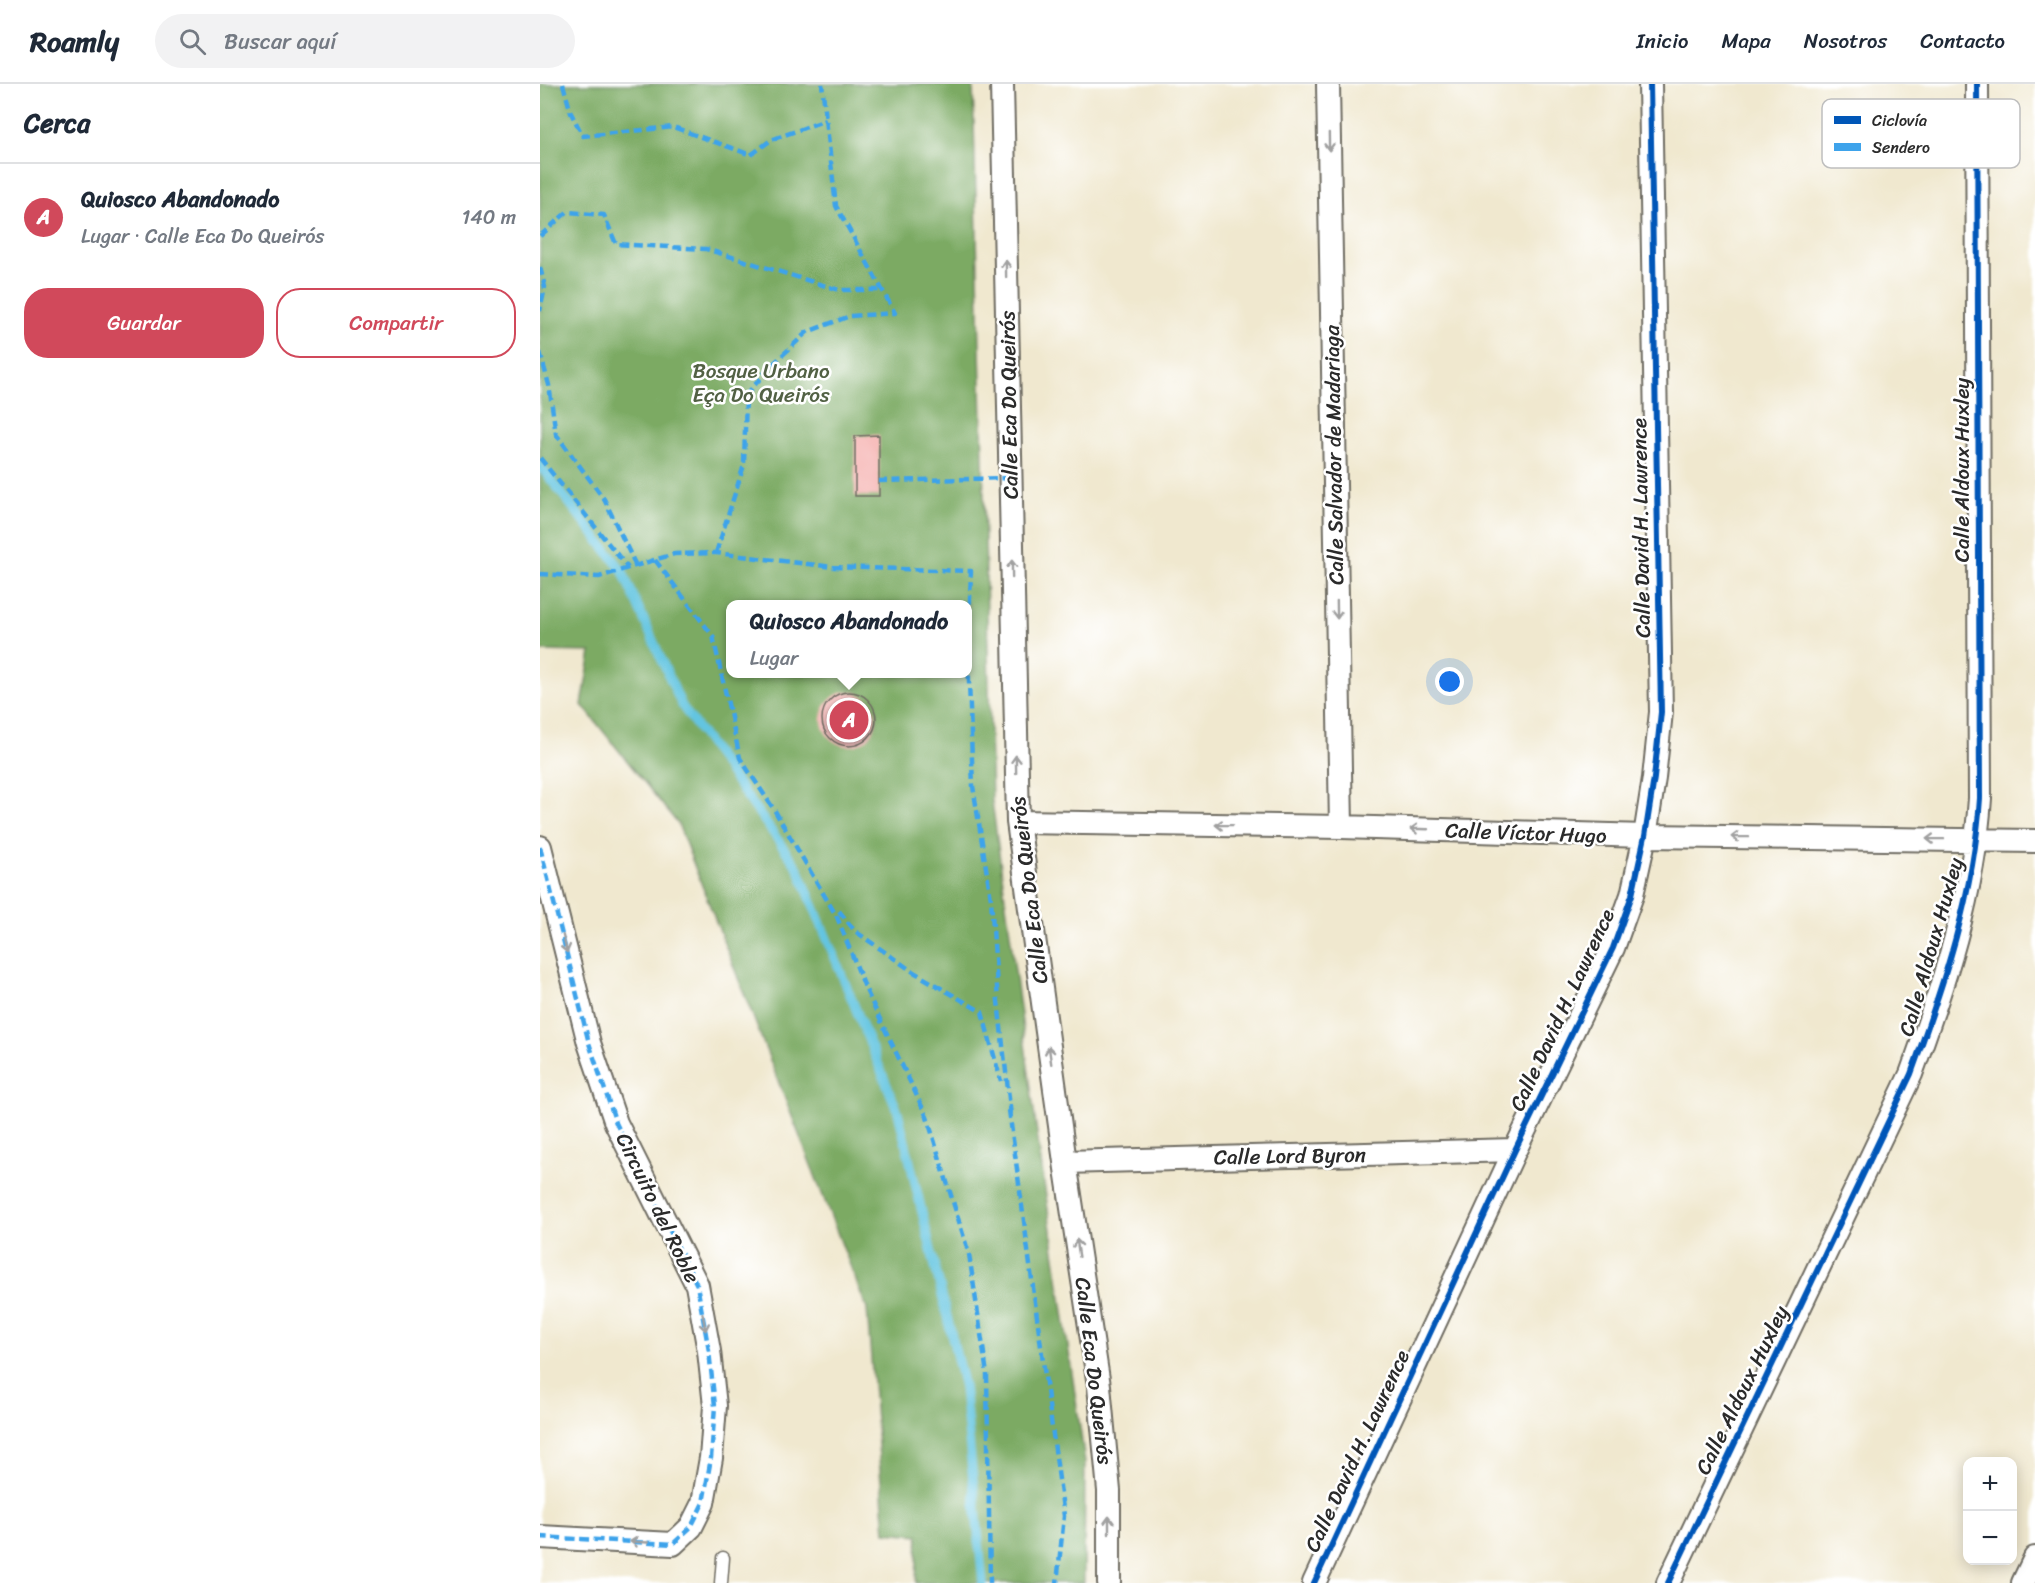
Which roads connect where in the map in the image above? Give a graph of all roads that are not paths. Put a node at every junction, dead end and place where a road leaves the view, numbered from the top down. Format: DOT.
graph roads {
  1 [pos="1002,84"];
  2 [pos="1328,84"];
  3 [pos="1650,84"];
  4 [pos="1977,84"];
  5 [pos="1977,99"];
  6 [pos="1977,168"];
  7 [pos="1018,822"];
  8 [pos="1341,827"];
  9 [pos="1645,836"];
  10 [pos="1977,840"];
  11 [pos="2035,841"];
  12 [pos="540,846"];
  13 [pos="1515,1150"];
  14 [pos="1065,1162"];
  15 [pos="540,1538"];
  16 [pos="723,1558"];
  17 [pos="2035,1558"];
  18 [pos="721,1583"];
  19 [pos="1109,1583"];
  20 [pos="1314,1583"];
  21 [pos="1668,1583"];
  22 [pos="2023,1583"];
  7 -- 1 [label="street, Calle Eca Do Queirós, one-way"];
  2 -- 8 [label="street, Calle Salvador de Madariaga, one-way"];
  3 -- 9 [label="street, Calle David H. Lawrence"];
  4 -- 5 [label="street, Calle Aldoux Huxley"];
  6 -- 10 [label="street, Calle Aldoux Huxley"];
  8 -- 7 [label="street, Calle Víctor Hugo, one-way"];
  14 -- 7 [label="street, Calle Eca Do Queirós, one-way"];
  9 -- 8 [label="street, Calle Víctor Hugo, one-way"];
  10 -- 9 [label="street, Calle Víctor Hugo, one-way"];
  9 -- 13 [label="street, Calle David H. Lawrence"];
  10 -- 11 [label="street, Calle Víctor Hugo"];
  10 -- 21 [label="street, Calle Aldoux Huxley"];
  12 -- 15 [label="street, Circuito del Roble, one-way"];
  13 -- 14 [label="street, Calle Lord Byron"];
  13 -- 20 [label="street, Calle David H. Lawrence"];
  19 -- 14 [label="street, Calle Eca Do Queirós, one-way"];
  16 -- 18 [label="lane"];
  17 -- 22 [label="street"];
}
